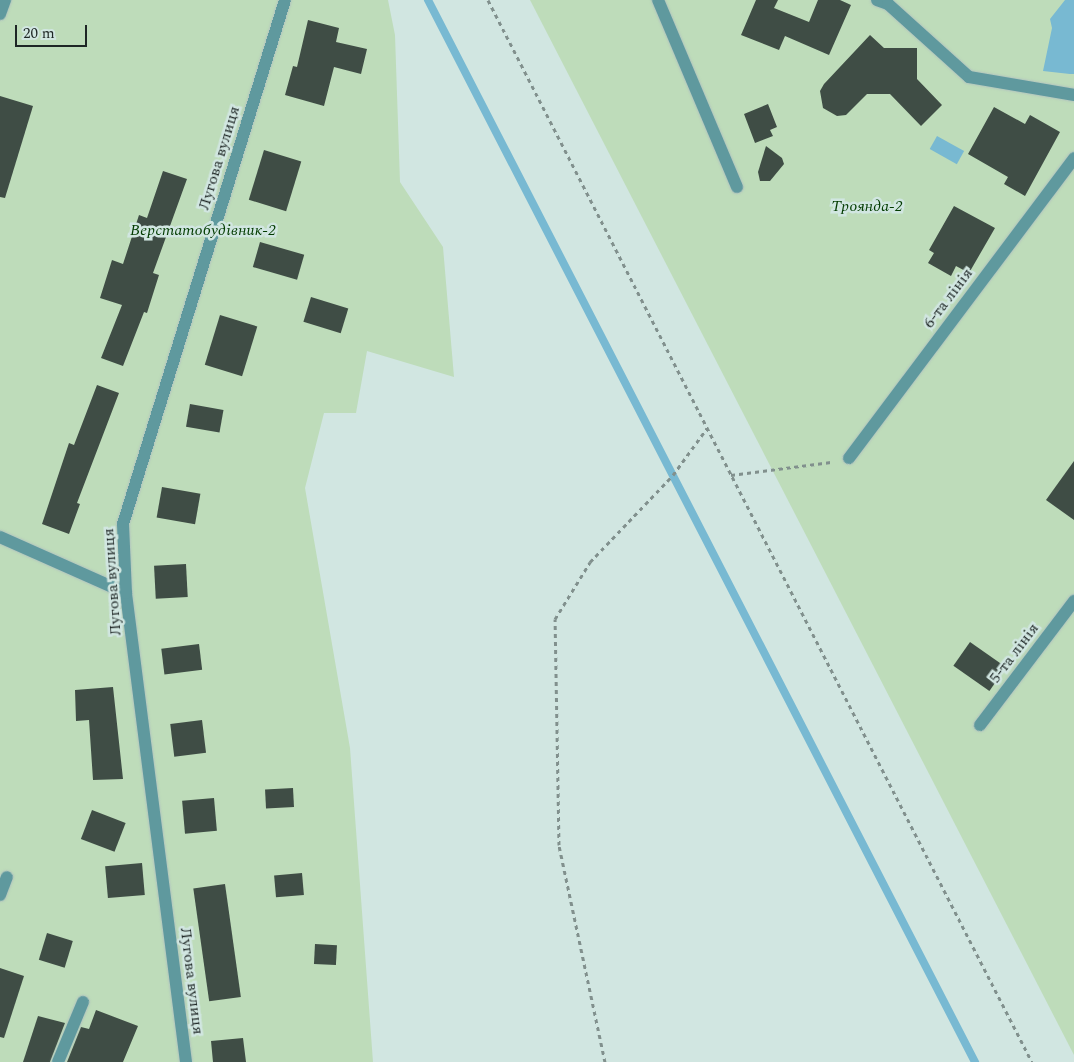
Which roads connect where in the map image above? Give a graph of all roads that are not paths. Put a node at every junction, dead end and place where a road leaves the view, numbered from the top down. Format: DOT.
graph roads {
  1 [pos="4,0"];
  2 [pos="285,0"];
  3 [pos="658,0"];
  4 [pos="885,1"];
  5 [pos="0,14"];
  6 [pos="1074,95"];
  7 [pos="1074,158"];
  8 [pos="737,187"];
  9 [pos="849,458"];
  10 [pos="0,537"];
  11 [pos="126,593"];
  12 [pos="1074,600"];
  13 [pos="980,725"];
  14 [pos="7,877"];
  15 [pos="0,895"];
  16 [pos="83,1002"];
  17 [pos="58,1062"];
  18 [pos="186,1062"];
  1 -- 5 [label="street"];
  2 -- 11 [label="street, Лугова вулиця"];
  3 -- 8 [label="street"];
  4 -- 6 [label="street"];
  7 -- 9 [label="street, 6-та лінія"];
  10 -- 11 [label="street"];
  11 -- 18 [label="street, Лугова вулиця"];
  12 -- 13 [label="street, 5-та лінія"];
  14 -- 15 [label="street"];
  16 -- 17 [label="street"];
}
